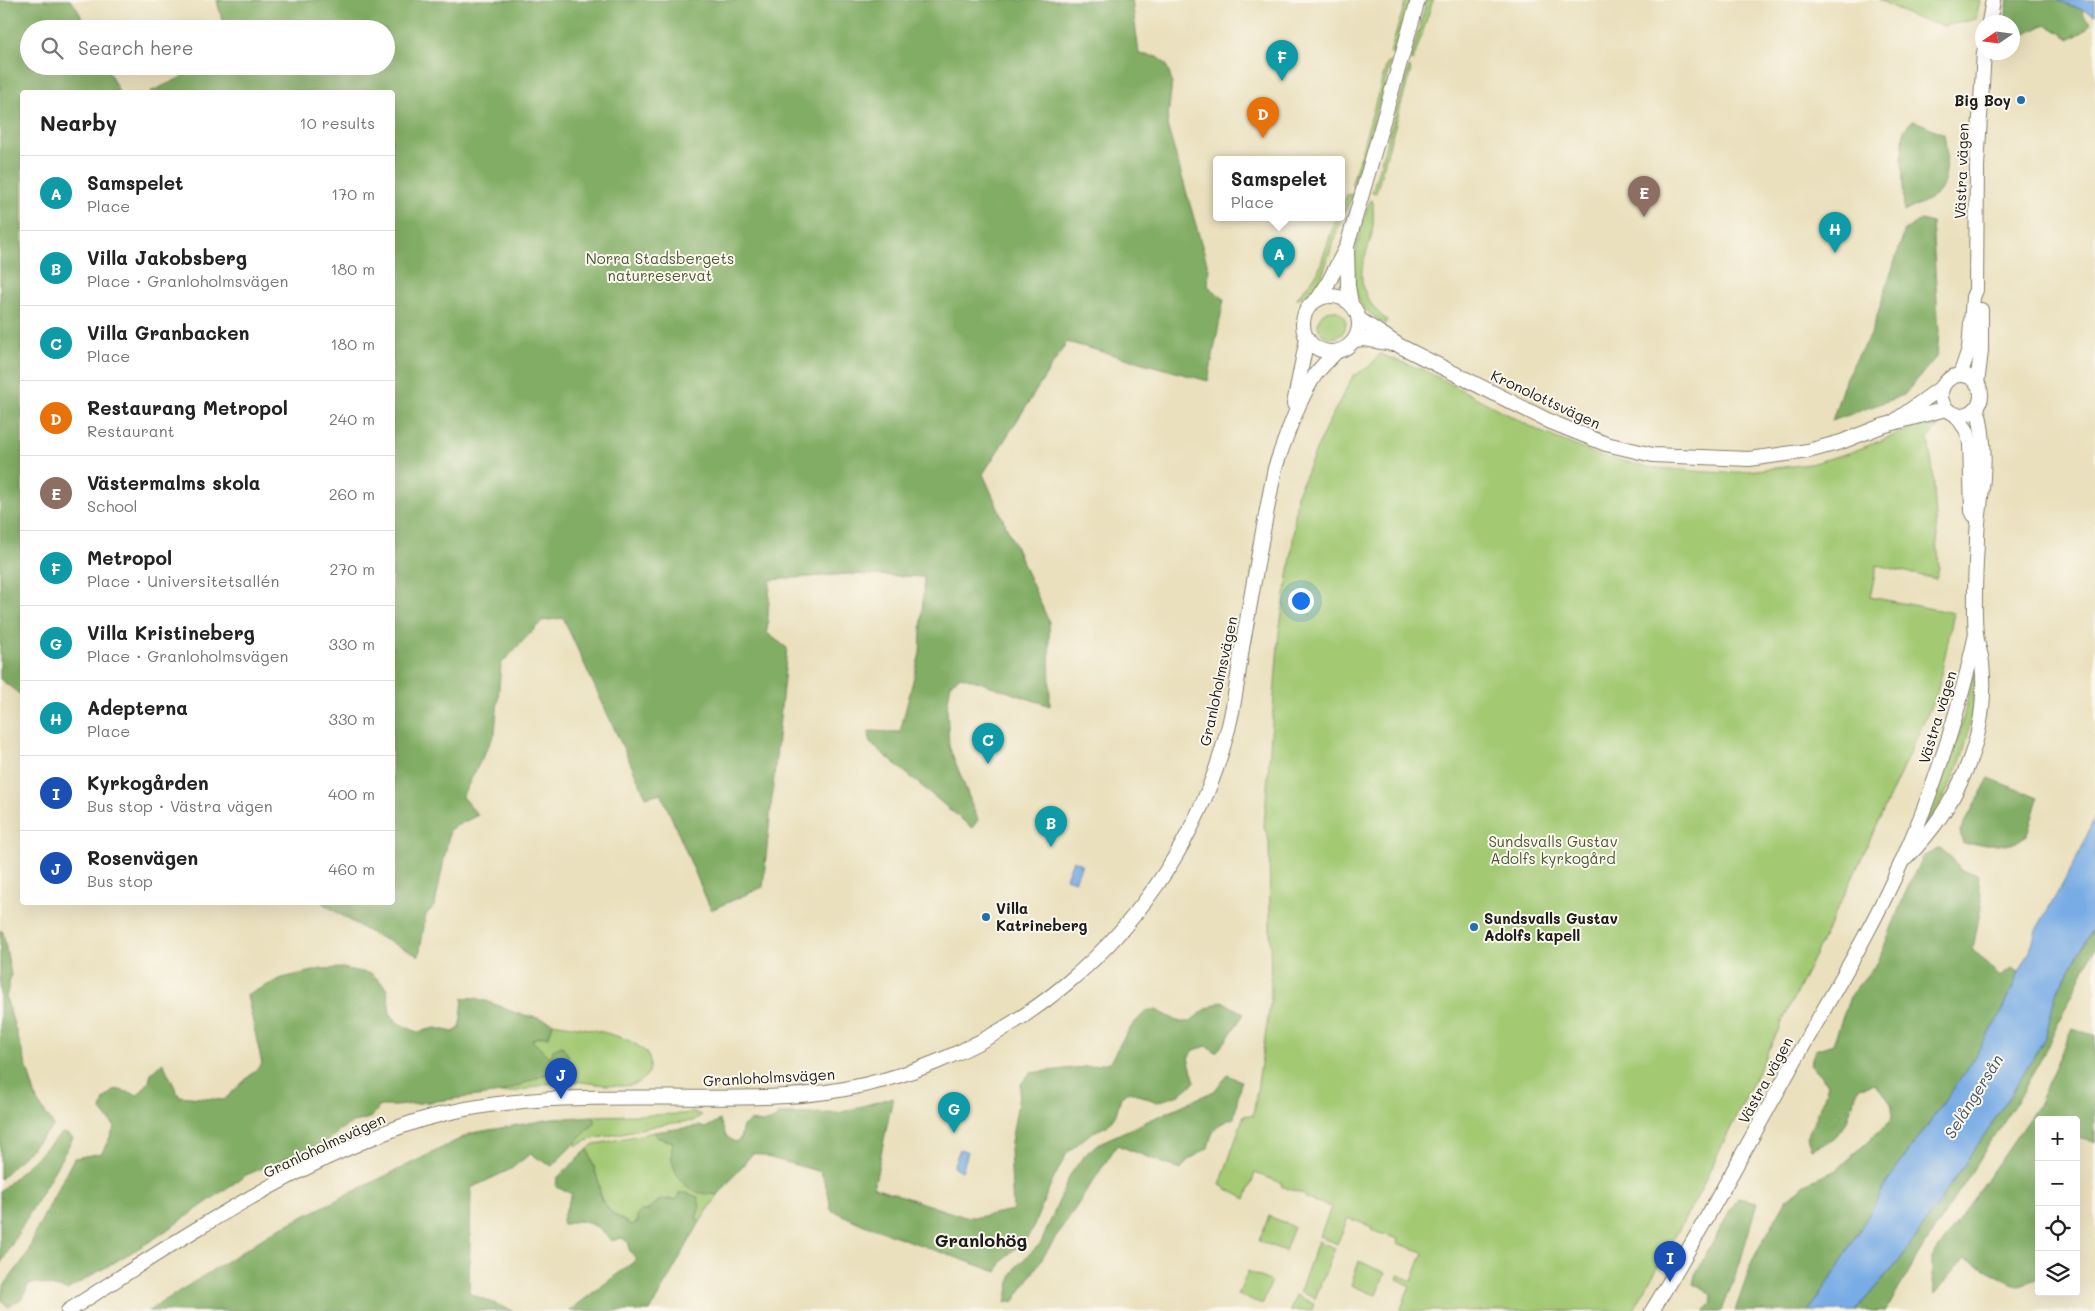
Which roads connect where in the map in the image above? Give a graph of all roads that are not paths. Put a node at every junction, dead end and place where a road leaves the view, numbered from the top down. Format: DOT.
graph roads {
  1 [pos="1418,0"];
  2 [pos="1993,0"];
  3 [pos="1990,15"];
  4 [pos="1984,60"];
  5 [pos="1347,246"];
  6 [pos="1976,290"];
  7 [pos="1317,300"];
  8 [pos="1351,304"];
  9 [pos="1359,319"];
  10 [pos="1307,338"];
  11 [pos="1354,340"];
  12 [pos="1400,346"];
  13 [pos="1336,352"];
  14 [pos="1960,375"];
  15 [pos="1977,384"];
  16 [pos="1942,387"];
  17 [pos="1977,407"];
  18 [pos="1951,412"];
  19 [pos="1892,423"];
  20 [pos="1288,432"];
  21 [pos="1977,520"];
  22 [pos="1976,634"];
  23 [pos="1902,862"];
  24 [pos="68,1311"];
  25 [pos="1652,1311"];
  1 -- 5 [label="street"];
  2 -- 3 [label="street"];
  4 -- 6 [label="street, Västra vägen"];
  5 -- 7 [label="street"];
  5 -- 8 [label="street"];
  6 -- 14 [label="street, Västra vägen"];
  6 -- 15 [label="street, Västra vägen"];
  7 -- 8 [label="street"];
  7 -- 10 [label="street"];
  8 -- 9 [label="street"];
  9 -- 11 [label="street"];
  9 -- 12 [label="street, Kronolottsvägen"];
  10 -- 13 [label="street"];
  10 -- 20 [label="street, Granloholmsvägen"];
  11 -- 12 [label="street, Kronolottsvägen"];
  11 -- 13 [label="street"];
  12 -- 19 [label="street, Kronolottsvägen"];
  13 -- 20 [label="street, Granloholmsvägen"];
  14 -- 15 [label="street"];
  14 -- 16 [label="street"];
  15 -- 17 [label="street"];
  16 -- 18 [label="street"];
  16 -- 19 [label="street, Kronolottsvägen"];
  17 -- 18 [label="street"];
  17 -- 21 [label="street, Västra vägen"];
  18 -- 19 [label="street, Kronolottsvägen"];
  18 -- 21 [label="street, Västra vägen"];
  20 -- 24 [label="street, Granloholmsvägen"];
  21 -- 22 [label="street, Västra vägen"];
  22 -- 23 [label="street, Västra vägen"];
  22 -- 23 [label="street, Västra vägen"];
  23 -- 25 [label="street, Västra vägen"];
}
